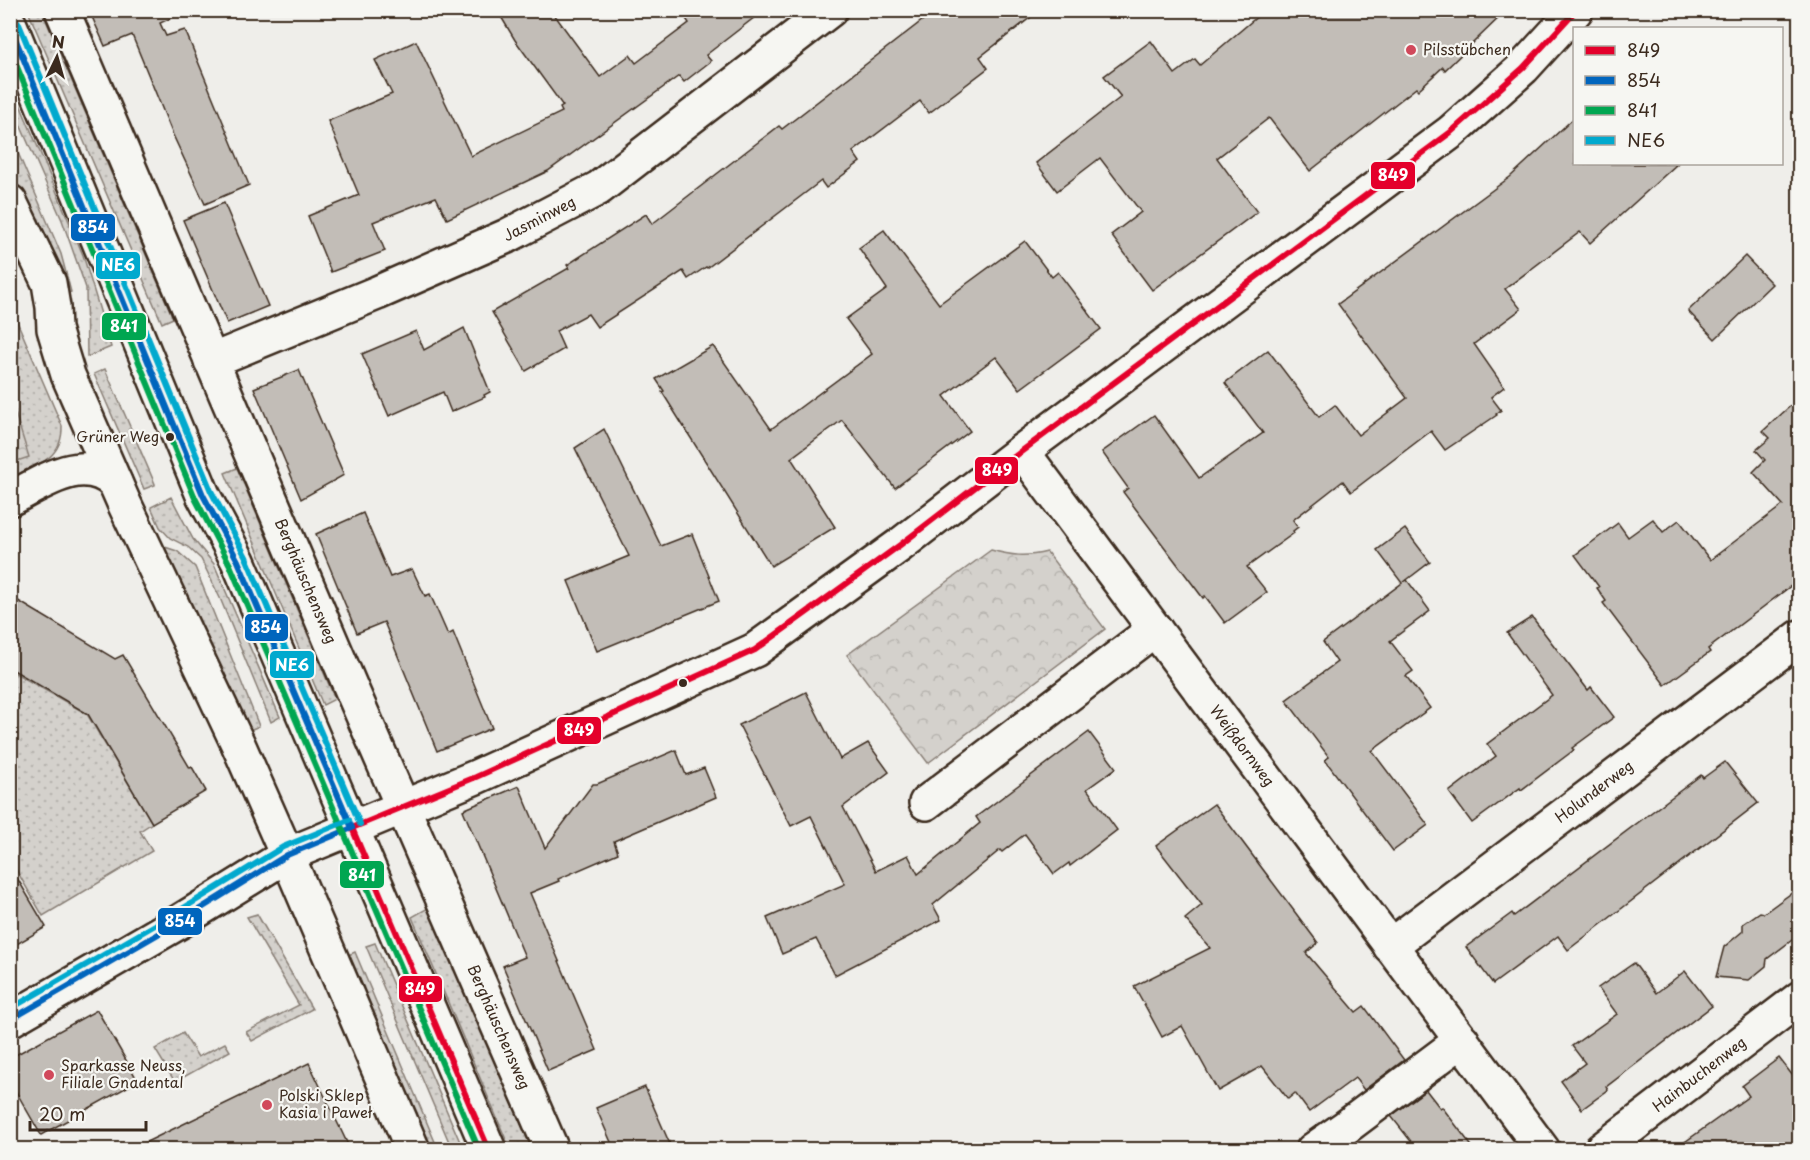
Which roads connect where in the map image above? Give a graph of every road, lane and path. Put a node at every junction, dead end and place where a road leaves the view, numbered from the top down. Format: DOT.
graph roads {
  1 [pos="62,10"];
  2 [pos="830,10"];
  3 [pos="1576,10"];
  4 [pos="10,25"];
  5 [pos="10,202"];
  6 [pos="211,361"];
  7 [pos="1022,452"];
  8 [pos="115,483"];
  9 [pos="10,499"];
  10 [pos="1155,629"];
  11 [pos="1800,637"];
  12 [pos="926,803"];
  13 [pos="403,808"];
  14 [pos="352,828"];
  15 [pos="287,855"];
  16 [pos="1390,946"];
  17 [pos="1800,998"];
  18 [pos="10,1020"];
  19 [pos="1462,1040"];
  20 [pos="413,1149"];
  21 [pos="489,1149"];
  22 [pos="552,1149"];
  23 [pos="1313,1149"];
  24 [pos="1543,1149"];
  25 [pos="1601,1149"];
  1 -- 6 [label="street, Berghäuschensweg"];
  2 -- 6 [label="street, Jasminweg"];
  3 -- 7 [label="street"];
  4 -- 14 [label="street"];
  5 -- 8 [label="street"];
  6 -- 13 [label="street, Berghäuschensweg"];
  7 -- 10 [label="street, Weißdornweg"];
  7 -- 13 [label="street"];
  8 -- 9 [label="street"];
  8 -- 15 [label="street"];
  10 -- 12 [label="street"];
  10 -- 16 [label="street, Weißdornweg"];
  11 -- 16 [label="street, Holunderweg"];
  13 -- 14 [label="street"];
  13 -- 22 [label="street, Berghäuschensweg"];
  14 -- 15 [label="street"];
  14 -- 21 [label="street"];
  15 -- 18 [label="street"];
  15 -- 20 [label="street"];
  16 -- 19 [label="street, Weißdornweg"];
  17 -- 25 [label="street, Hainbuchenweg"];
  19 -- 23 [label="street"];
  19 -- 24 [label="street, Weißdornweg"];
}
